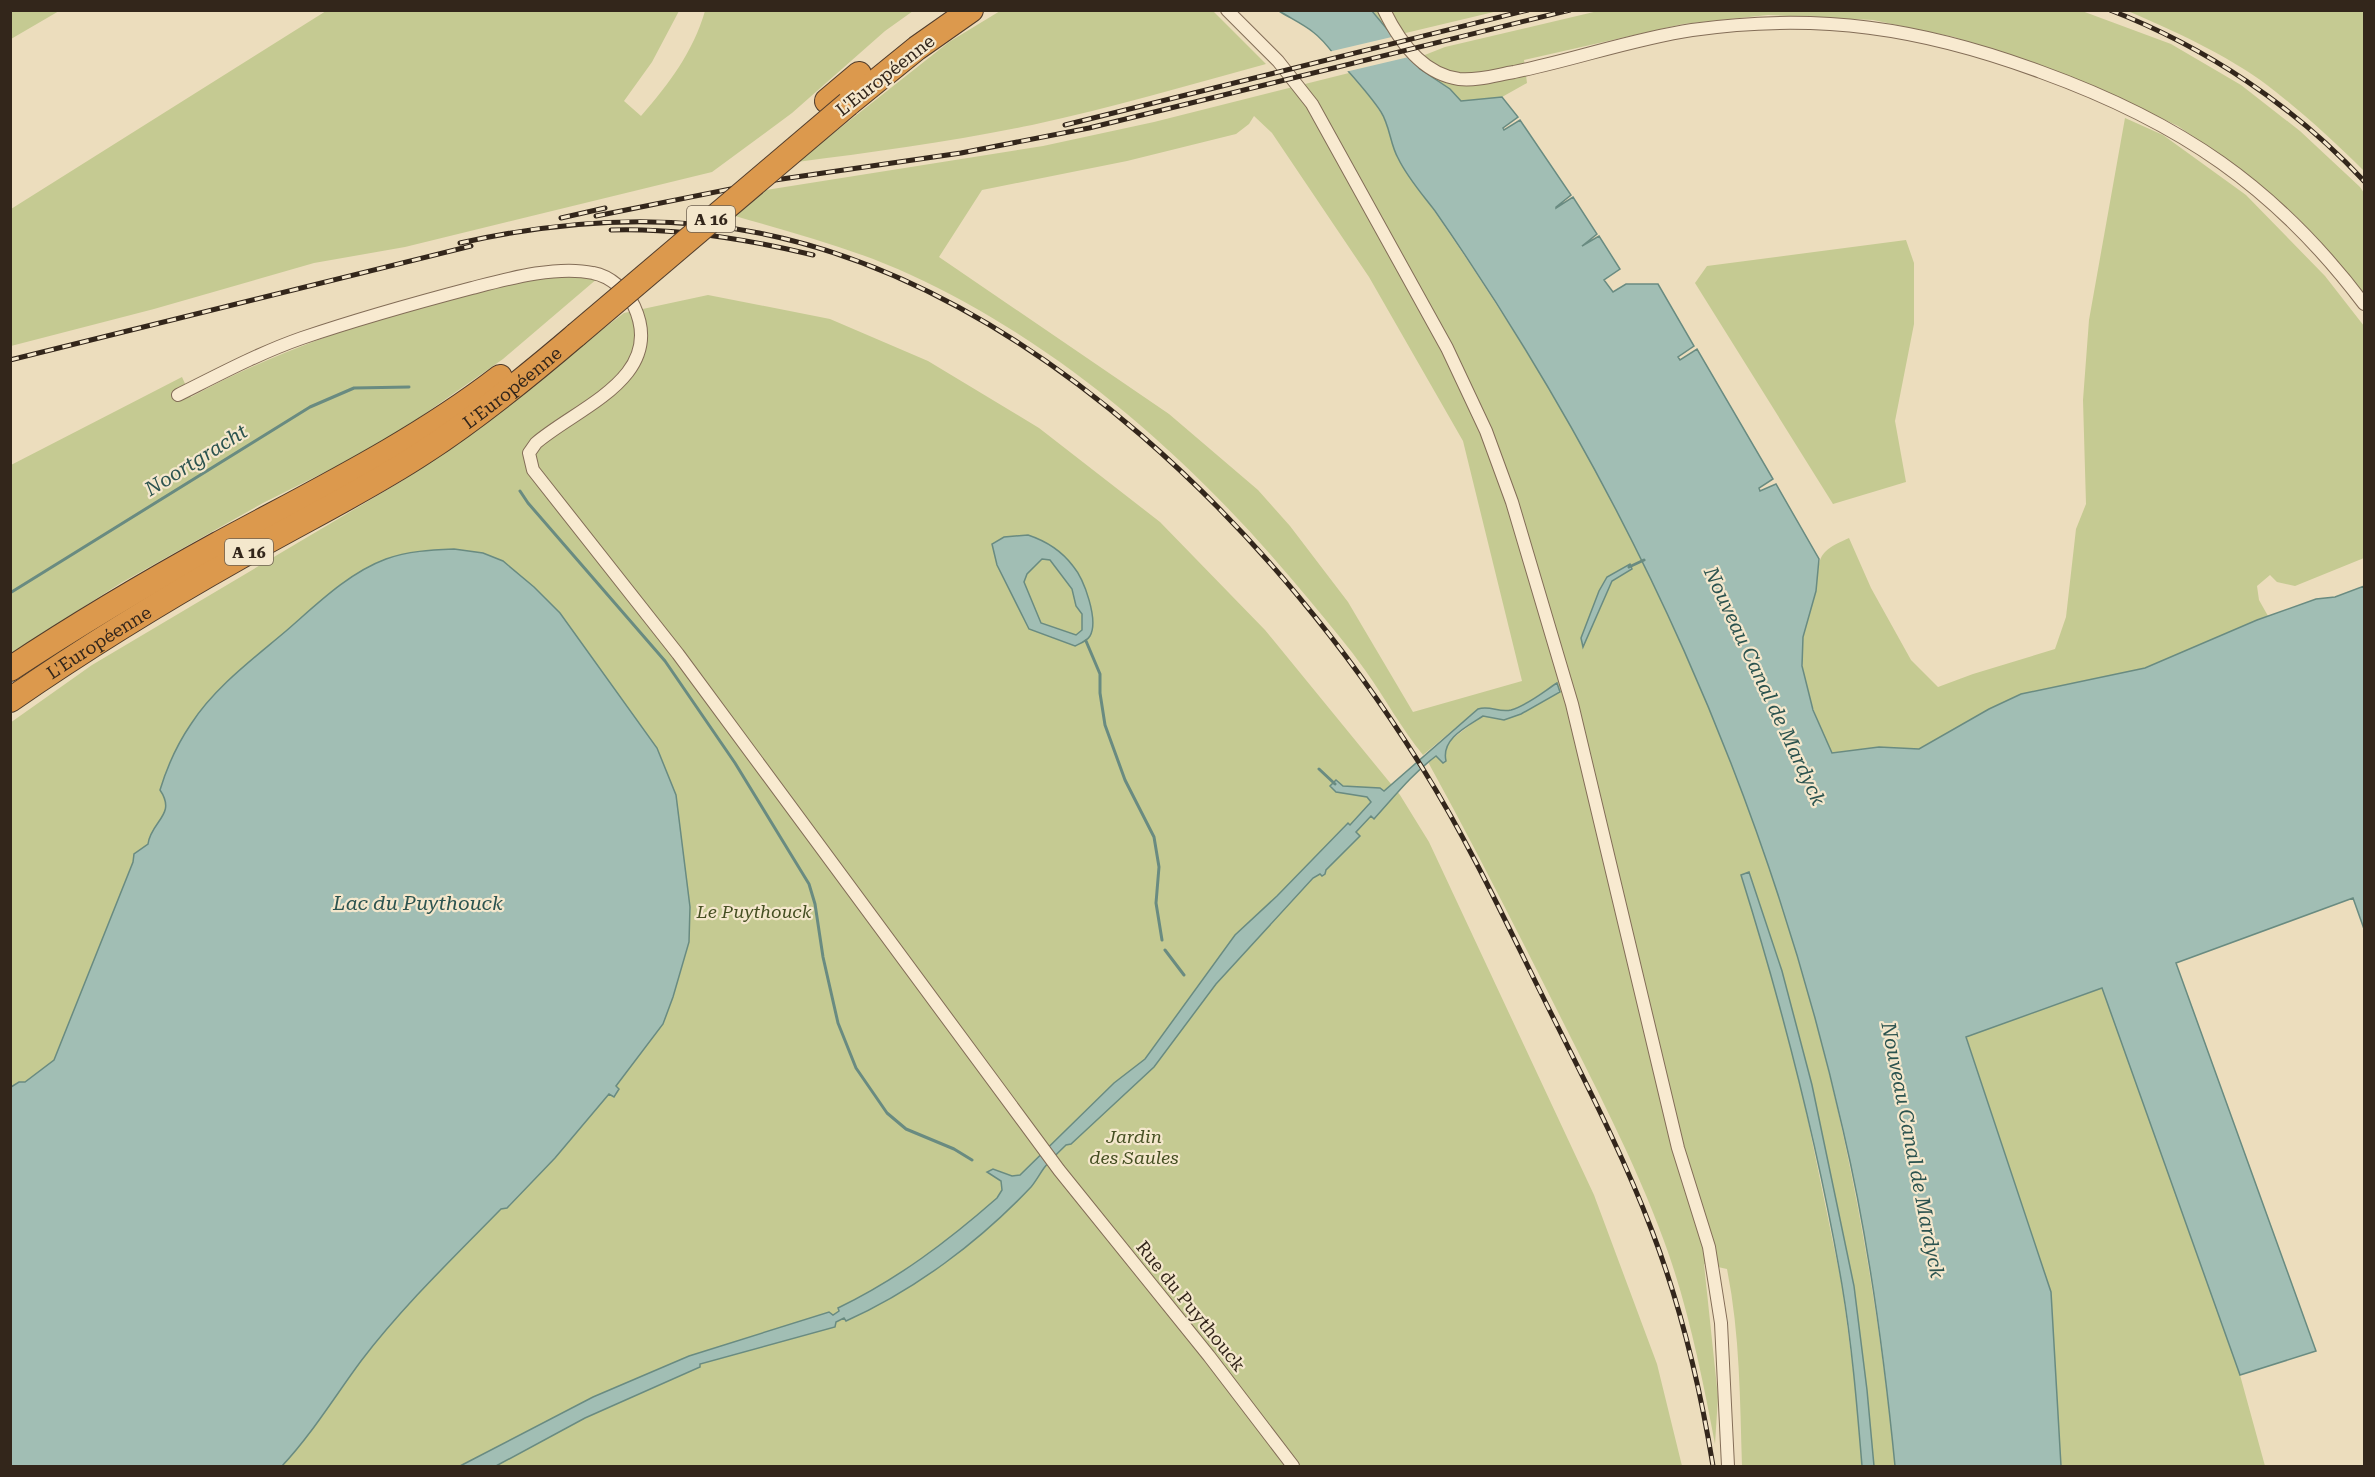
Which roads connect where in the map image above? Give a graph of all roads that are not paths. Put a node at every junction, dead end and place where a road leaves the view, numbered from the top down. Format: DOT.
graph roads {
  1 [pos="942,10"];
  2 [pos="971,10"];
  3 [pos="1227,10"];
  4 [pos="1384,10"];
  5 [pos="837,103"];
  6 [pos="2364,304"];
  7 [pos="571,329"];
  8 [pos="178,395"];
  9 [pos="10,669"];
  10 [pos="10,700"];
  11 [pos="1293,1467"];
  12 [pos="1728,1467"];
  1 -- 5 [label="highway, L'Européenne / A 16"];
  2 -- 5 [label="highway, L'Européenne / A 16"];
  3 -- 12 [label="street"];
  4 -- 6 [label="street"];
  5 -- 7 [label="highway, L'Européenne / A 16"];
  7 -- 9 [label="highway, L'Européenne / A 16"];
  7 -- 10 [label="highway, L'Européenne / A 16"];
  8 -- 11 [label="street, Rue du Puythouck"];
}
